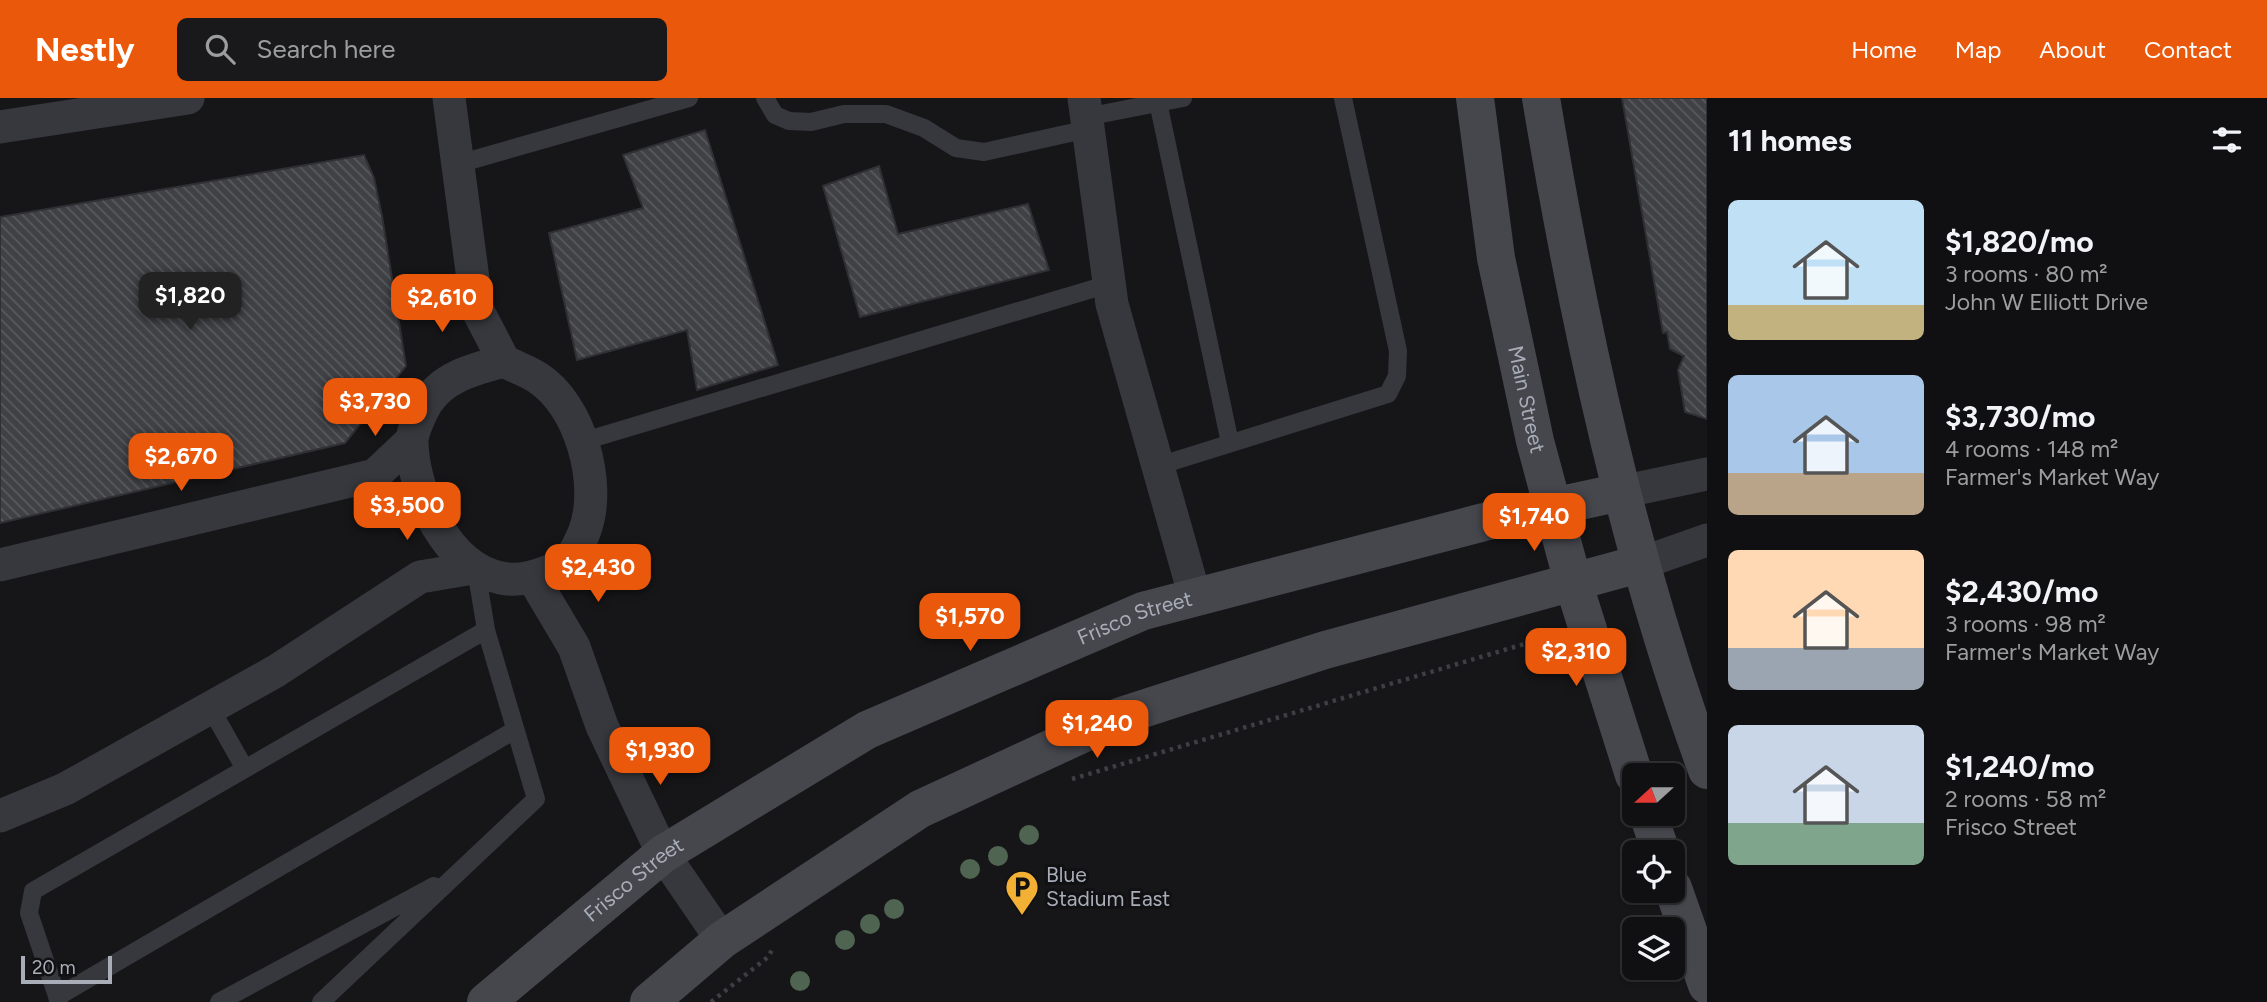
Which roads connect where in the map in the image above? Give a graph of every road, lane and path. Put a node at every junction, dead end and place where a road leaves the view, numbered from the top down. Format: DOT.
graph roads {
  1 [pos="188,98"];
  2 [pos="449,98"];
  3 [pos="689,98"];
  4 [pos="765,98"];
  5 [pos="1183,98"];
  6 [pos="1343,98"];
  7 [pos="1475,98"];
  8 [pos="1541,98"];
  9 [pos="1158,102"];
  10 [pos="1086,115"];
  11 [pos="0,127"];
  12 [pos="458,164"];
  13 [pos="1109,284"];
  14 [pos="477,309"];
  15 [pos="504,361"];
  16 [pos="458,373"];
  17 [pos="411,441"];
  18 [pos="584,441"];
  19 [pos="1230,443"];
  20 [pos="1158,466"];
  21 [pos="1707,474"];
  22 [pos="375,475"];
  23 [pos="1621,492"];
  24 [pos="422,500"];
  25 [pos="1551,507"];
  26 [pos="442,532"];
  27 [pos="1707,540"];
  28 [pos="568,564"];
  29 [pos="1639,564"];
  30 [pos="0,565"];
  31 [pos="474,569"];
  32 [pos="420,577"];
  33 [pos="533,578"];
  34 [pos="1573,582"];
  35 [pos="1195,597"];
  36 [pos="486,630"];
  37 [pos="1531,642"];
  38 [pos="573,648"];
  39 [pos="210,707"];
  40 [pos="515,730"];
  41 [pos="1630,763"];
  42 [pos="245,769"];
  43 [pos="1707,770"];
  44 [pos="1064,782"];
  45 [pos="0,816"];
  46 [pos="663,854"];
  47 [pos="456,874"];
  48 [pos="1678,903"];
  49 [pos="722,940"];
  50 [pos="774,946"];
  51 [pos="1707,985"];
  52 [pos="58,999"];
  53 [pos="219,1002"];
  54 [pos="321,1002"];
  55 [pos="486,1002"];
  56 [pos="649,1002"];
  57 [pos="711,1002"];
  1 -- 11 [label="street"];
  2 -- 12 [label="street"];
  3 -- 12 [label="lane"];
  4 -- 10 [label="lane"];
  5 -- 9 [label="lane"];
  6 -- 19 [label="lane"];
  7 -- 25 [label="street, Main Street"];
  8 -- 23 [label="street"];
  9 -- 10 [label="lane"];
  9 -- 19 [label="lane"];
  10 -- 13 [label="street"];
  12 -- 14 [label="street"];
  13 -- 18 [label="lane"];
  13 -- 20 [label="street"];
  14 -- 15 [label="street"];
  14 -- 16 [label="street"];
  15 -- 16 [label="street"];
  15 -- 18 [label="street"];
  16 -- 17 [label="street"];
  17 -- 22 [label="street"];
  17 -- 24 [label="street"];
  18 -- 28 [label="street"];
  19 -- 20 [label="lane"];
  20 -- 35 [label="street"];
  21 -- 23 [label="street, Frisco Street"];
  22 -- 24 [label="street"];
  22 -- 30 [label="street"];
  23 -- 25 [label="street, Frisco Street"];
  23 -- 29 [label="street"];
  24 -- 26 [label="street"];
  25 -- 34 [label="street, Main Street"];
  25 -- 35 [label="street, Frisco Street"];
  26 -- 31 [label="street"];
  26 -- 32 [label="street"];
  27 -- 29 [label="street"];
  28 -- 33 [label="street"];
  28 -- 38 [label="street"];
  29 -- 34 [label="street"];
  29 -- 43 [label="street"];
  31 -- 32 [label="street"];
  31 -- 33 [label="street"];
  31 -- 36 [label="lane"];
  32 -- 39 [label="street"];
  33 -- 38 [label="street"];
  34 -- 41 [label="street, Main Street"];
  34 -- 49 [label="street"];
  35 -- 46 [label="street, Frisco Street"];
  36 -- 40 [label="lane"];
  36 -- 42 [label="lane"];
  37 -- 44 [label="path"];
  38 -- 46 [label="street"];
  39 -- 42 [label="lane"];
  39 -- 45 [label="street"];
  40 -- 47 [label="lane"];
  40 -- 52 [label="lane"];
  42 -- 52 [label="lane"];
  46 -- 49 [label="street"];
  46 -- 55 [label="street, Frisco Street"];
  47 -- 53 [label="lane"];
  47 -- 54 [label="lane"];
  48 -- 51 [label="street"];
  49 -- 56 [label="street"];
  50 -- 57 [label="path"];
}
